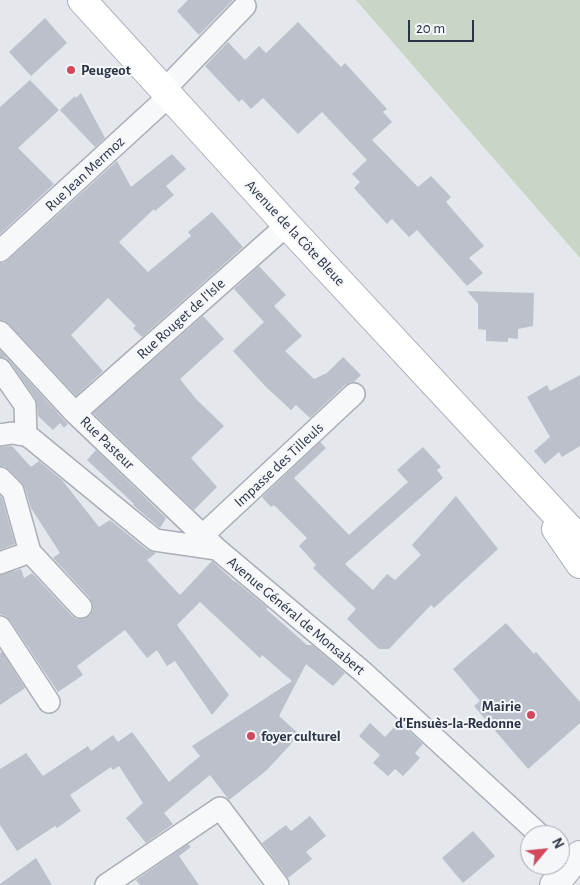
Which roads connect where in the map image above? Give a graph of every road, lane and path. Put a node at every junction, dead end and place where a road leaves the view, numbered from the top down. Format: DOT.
graph roads {
  1 [pos="82,0"];
  2 [pos="245,6"];
  3 [pos="167,93"];
  4 [pos="288,225"];
  5 [pos="0,252"];
  6 [pos="0,332"];
  7 [pos="0,369"];
  8 [pos="354,394"];
  9 [pos="75,412"];
  10 [pos="0,435"];
  11 [pos="26,435"];
  12 [pos="509,465"];
  13 [pos="0,478"];
  14 [pos="580,540"];
  15 [pos="210,542"];
  16 [pos="30,552"];
  17 [pos="0,562"];
  18 [pos="580,564"];
  19 [pos="81,607"];
  20 [pos="0,627"];
  21 [pos="49,702"];
  22 [pos="529,825"];
  23 [pos="573,860"];
  24 [pos="106,885"];
  25 [pos="278,885"];
  26 [pos="554,885"];
  1 -- 3 [label="main road, Avenue de la Côte Bleue"];
  2 -- 3 [label="street, Rue Jean Mermoz"];
  3 -- 4 [label="main road, Avenue de la Côte Bleue"];
  3 -- 5 [label="street, Rue Jean Mermoz"];
  4 -- 9 [label="street, Rue Rouget de l'Isle"];
  4 -- 12 [label="main road, Avenue de la Côte Bleue"];
  6 -- 9 [label="street, Rue Pasteur"];
  7 -- 11 [label="street"];
  8 -- 15 [label="street, Impasse des Tilleuls"];
  9 -- 15 [label="street, Rue Pasteur"];
  10 -- 11 [label="street"];
  11 -- 15 [label="street, Avenue Général de Monsabert"];
  12 -- 14 [label="main road, Avenue de la Côte Bleue"];
  12 -- 18 [label="main road, Avenue de la Côte Bleue"];
  13 -- 16 [label="street"];
  15 -- 22 [label="street, Avenue Général de Monsabert"];
  16 -- 17 [label="street"];
  16 -- 19 [label="street"];
  20 -- 21 [label="street"];
  23 -- 26 [label="street"];
  24 -- 25 [label="street"];
}
